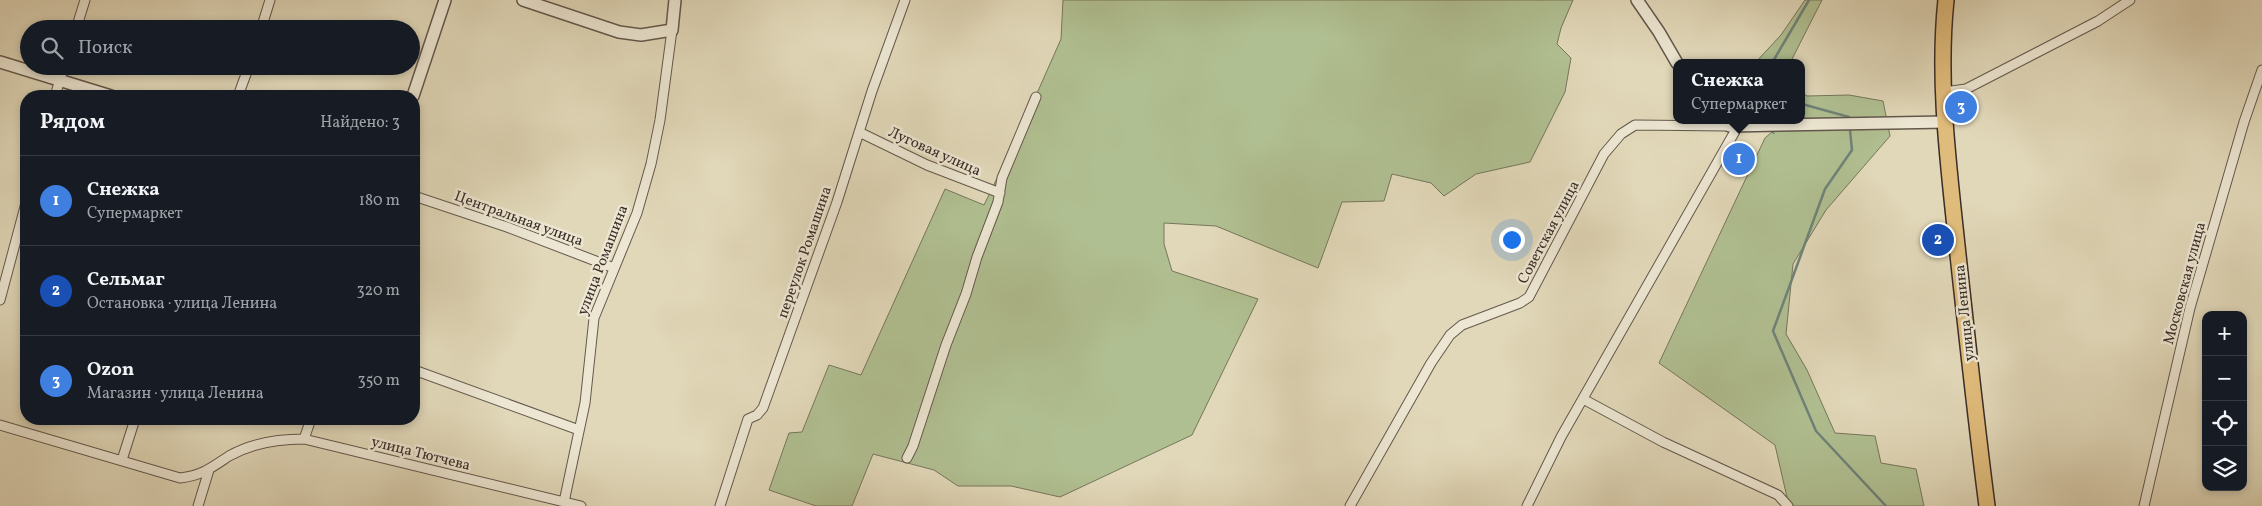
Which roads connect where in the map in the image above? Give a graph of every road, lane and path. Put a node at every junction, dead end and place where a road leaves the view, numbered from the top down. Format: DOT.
graph roads {
  1 [pos="85,0"];
  2 [pos="270,0"];
  3 [pos="445,0"];
  4 [pos="523,0"];
  5 [pos="675,0"];
  6 [pos="905,0"];
  7 [pos="1637,0"];
  8 [pos="1946,0"];
  9 [pos="2130,0"];
  10 [pos="79,20"];
  11 [pos="264,20"];
  12 [pos="672,30"];
  13 [pos="1675,59"];
  14 [pos="0,62"];
  15 [pos="20,68"];
  16 [pos="2262,70"];
  17 [pos="43,75"];
  18 [pos="61,75"];
  19 [pos="246,75"];
  20 [pos="420,75"];
  21 [pos="420,75"];
  22 [pos="60,80"];
  23 [pos="57,90"];
  24 [pos="92,90"];
  25 [pos="240,90"];
  26 [pos="415,90"];
  27 [pos="1944,92"];
  28 [pos="1036,97"];
  29 [pos="1946,122"];
  30 [pos="1805,123"];
  31 [pos="1729,124"];
  32 [pos="859,132"];
  33 [pos="1000,193"];
  34 [pos="420,198"];
  35 [pos="20,225"];
  36 [pos="614,268"];
  37 [pos="0,300"];
  38 [pos="420,372"];
  39 [pos="1583,400"];
  40 [pos="0,425"];
  41 [pos="133,425"];
  42 [pos="308,425"];
  43 [pos="579,430"];
  44 [pos="304,439"];
  45 [pos="906,458"];
  46 [pos="122,460"];
  47 [pos="209,470"];
  48 [pos="564,502"];
  49 [pos="198,506"];
  50 [pos="582,506"];
  51 [pos="720,506"];
  52 [pos="1350,506"];
  53 [pos="1527,506"];
  54 [pos="1788,506"];
  55 [pos="1987,506"];
  56 [pos="2144,506"];
  1 -- 10 [label="street"];
  2 -- 11 [label="street"];
  3 -- 20 [label="street"];
  4 -- 12 [label="street"];
  5 -- 12 [label="street"];
  6 -- 32 [label="street, переулок Ромашина"];
  7 -- 13 [label="street"];
  8 -- 27 [label="main road, улица Ленина"];
  9 -- 27 [label="street"];
  12 -- 36 [label="street, улица Ромашина"];
  14 -- 15 [label="street"];
  16 -- 56 [label="street, Московская улица"];
  17 -- 22 [label="street"];
  18 -- 22 [label="street"];
  19 -- 25 [label="street"];
  21 -- 26 [label="street"];
  22 -- 23 [label="street"];
  22 -- 24 [label="street"];
  27 -- 29 [label="main road, улица Ленина"];
  28 -- 33 [label="street"];
  29 -- 30 [label="street"];
  29 -- 55 [label="main road, улица Ленина"];
  31 -- 39 [label="street"];
  31 -- 52 [label="street, Советская улица"];
  32 -- 33 [label="street, Луговая улица"];
  32 -- 51 [label="street, переулок Ромашина"];
  33 -- 45 [label="street"];
  34 -- 36 [label="street, Центральная улица"];
  35 -- 37 [label="street"];
  36 -- 43 [label="street, улица Ромашина"];
  38 -- 43 [label="street"];
  39 -- 53 [label="street"];
  39 -- 54 [label="street"];
  40 -- 46 [label="street, улица Тютчева"];
  41 -- 46 [label="street"];
  42 -- 44 [label="street"];
  43 -- 48 [label="street, улица Ромашина"];
  44 -- 47 [label="street, улица Тютчева"];
  44 -- 48 [label="street, улица Тютчева"];
  46 -- 47 [label="street, улица Тютчева"];
  47 -- 49 [label="street"];
  48 -- 50 [label="street, улица Тютчева"];
}
